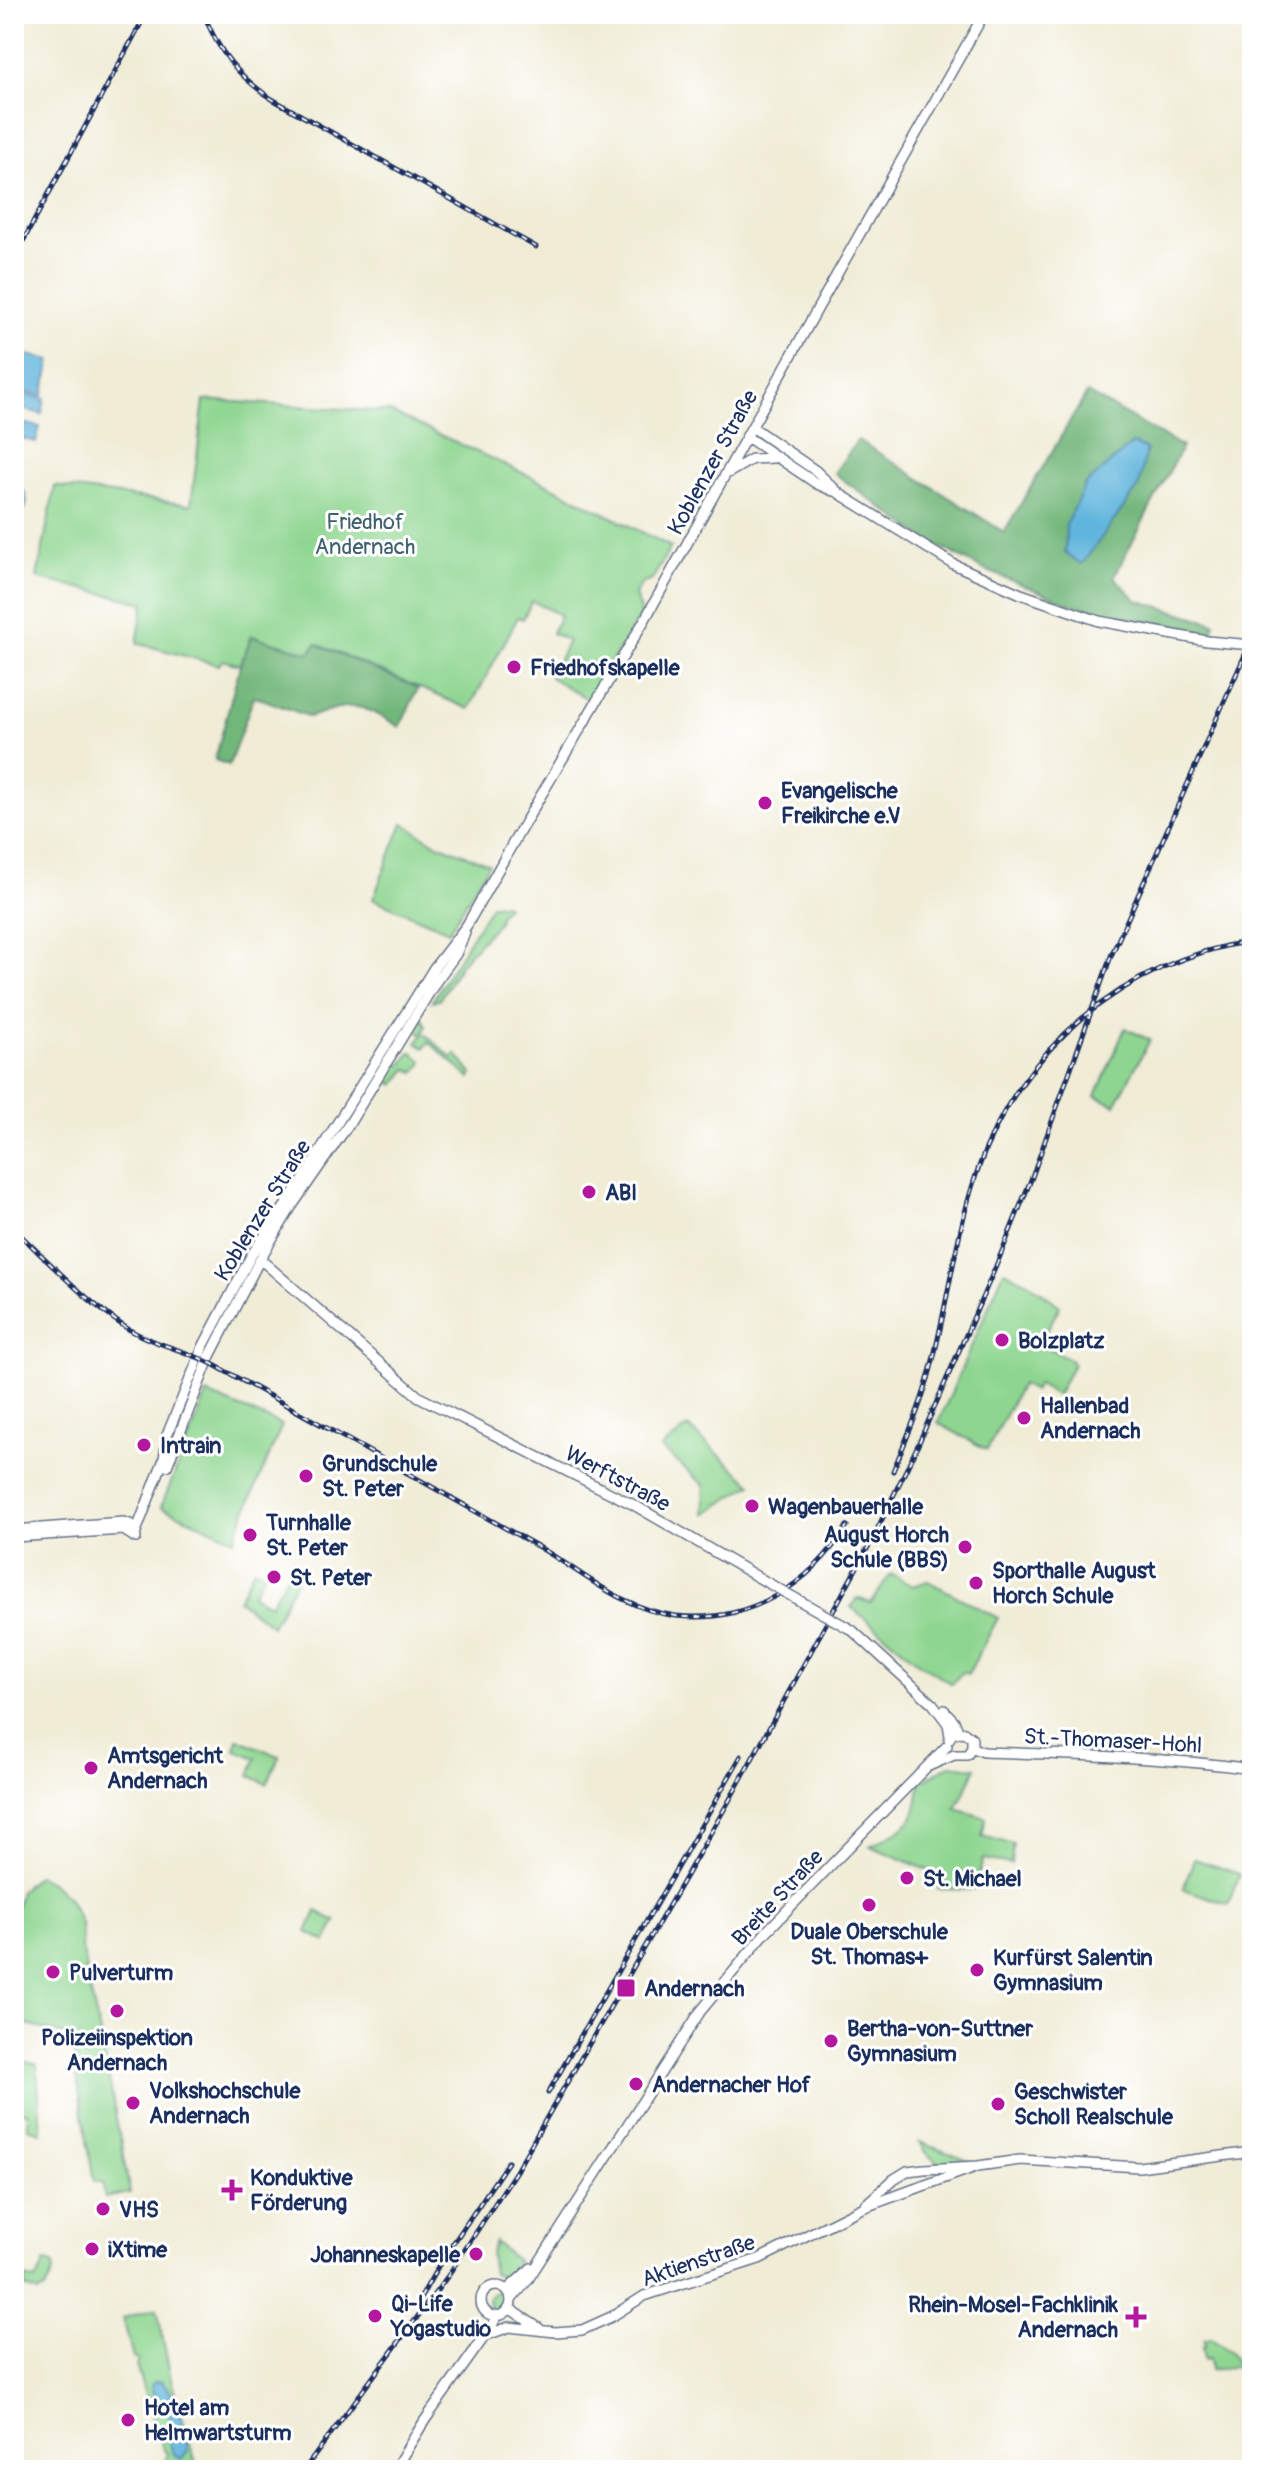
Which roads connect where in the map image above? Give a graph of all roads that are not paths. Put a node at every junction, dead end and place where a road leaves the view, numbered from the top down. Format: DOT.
graph roads {
  1 [pos="984,14"];
  2 [pos="749,432"];
  3 [pos="775,458"];
  4 [pos="726,475"];
  5 [pos="840,494"];
  6 [pos="1252,645"];
  7 [pos="467,925"];
  8 [pos="260,1259"];
  9 [pos="150,1495"];
  10 [pos="123,1522"];
  11 [pos="14,1530"];
  12 [pos="14,1537"];
  13 [pos="136,1537"];
  14 [pos="944,1710"];
  15 [pos="952,1738"];
  16 [pos="972,1748"];
  17 [pos="954,1755"];
  18 [pos="926,1768"];
  19 [pos="1252,1769"];
  20 [pos="1252,2152"];
  21 [pos="978,2166"];
  22 [pos="924,2169"];
  23 [pos="925,2184"];
  24 [pos="862,2208"];
  25 [pos="502,2307"];
  26 [pos="538,2330"];
  27 [pos="484,2336"];
  28 [pos="394,2470"];
  1 -- 2 [label="street, Koblenzer Straße"];
  2 -- 3 [label="street"];
  2 -- 4 [label="street, Koblenzer Straße"];
  2 -- 5 [label="street"];
  3 -- 4 [label="street"];
  3 -- 5 [label="street"];
  4 -- 7 [label="street, Koblenzer Straße"];
  5 -- 6 [label="street, bridge"];
  7 -- 8 [label="street, Koblenzer Straße"];
  7 -- 9 [label="street, Koblenzer Straße"];
  8 -- 13 [label="street, Koblenzer Straße"];
  8 -- 15 [label="street, Werftstraße, bridge"];
  9 -- 10 [label="street"];
  9 -- 13 [label="street, Koblenzer Straße"];
  10 -- 11 [label="street"];
  10 -- 13 [label="street"];
  12 -- 13 [label="street"];
  14 -- 15 [label="street"];
  15 -- 16 [label="street"];
  15 -- 17 [label="street"];
  15 -- 18 [label="street, Breite Straße"];
  16 -- 17 [label="street"];
  16 -- 19 [label="street, St.-Thomaser-Hohl"];
  17 -- 18 [label="street, Breite Straße"];
  18 -- 25 [label="street, Breite Straße"];
  20 -- 21 [label="street, Aktienstraße"];
  21 -- 22 [label="street, Aktienstraße"];
  21 -- 23 [label="street, Aktienstraße"];
  22 -- 23 [label="street"];
  22 -- 24 [label="street, Aktienstraße"];
  23 -- 24 [label="street, Aktienstraße"];
  24 -- 26 [label="street, Aktienstraße"];
  25 -- 26 [label="street"];
  25 -- 27 [label="street, Breite Straße"];
  26 -- 27 [label="street, Aktienstraße"];
  27 -- 28 [label="street, Breite Straße"];
}
